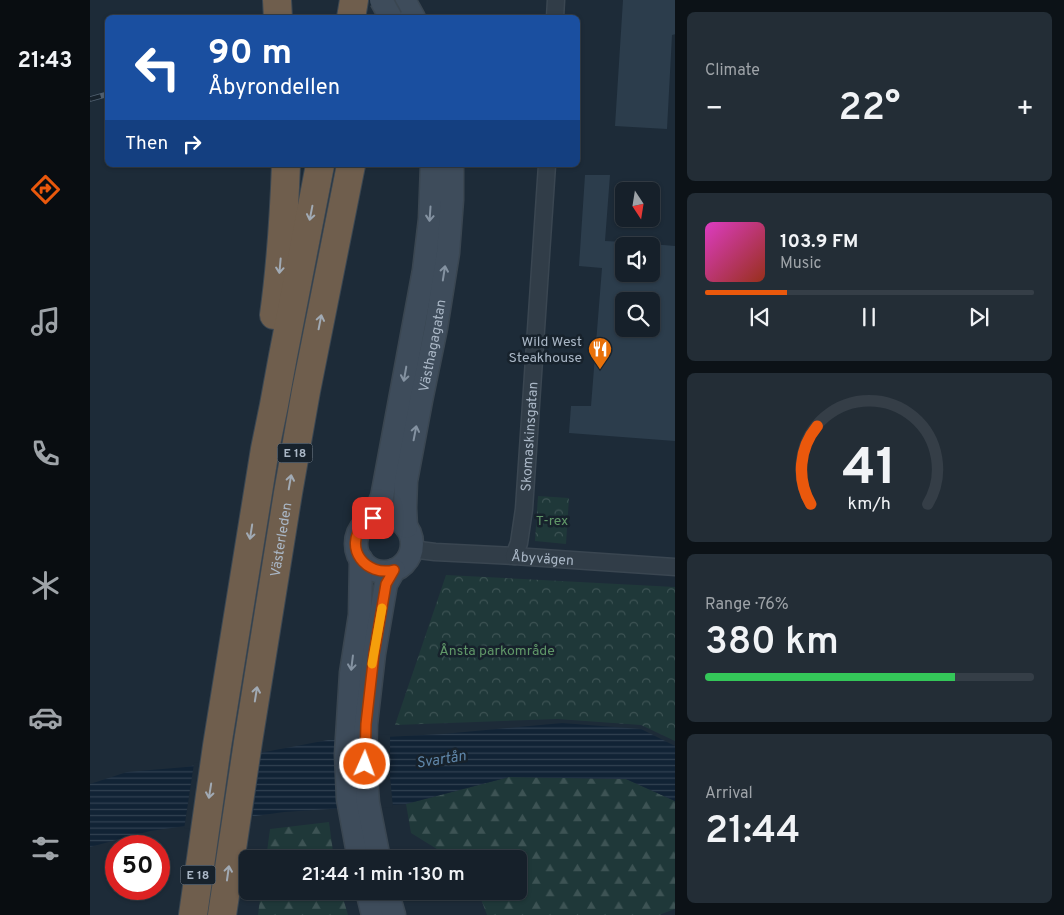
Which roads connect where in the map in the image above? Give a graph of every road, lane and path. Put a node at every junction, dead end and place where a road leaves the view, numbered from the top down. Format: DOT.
graph roads {
  1 [pos="277,0"];
  2 [pos="354,0"];
  3 [pos="381,0"];
  4 [pos="385,0"];
  5 [pos="404,0"];
  6 [pos="556,0"];
  7 [pos="278,15"];
  8 [pos="352,15"];
  9 [pos="382,15"];
  10 [pos="389,15"];
  11 [pos="412,15"];
  12 [pos="555,15"];
  13 [pos="286,167"];
  14 [pos="320,167"];
  15 [pos="351,167"];
  16 [pos="432,167"];
  17 [pos="452,167"];
  18 [pos="546,167"];
  19 [pos="264,449"];
  20 [pos="373,518"];
  21 [pos="406,527"];
  22 [pos="411,549"];
  23 [pos="514,556"];
  24 [pos="361,559"];
  25 [pos="675,567"];
  26 [pos="390,577"];
  27 [pos="357,726"];
  28 [pos="362,823"];
  29 [pos="360,850"];
  30 [pos="375,850"];
  31 [pos="369,900"];
  32 [pos="390,900"];
  33 [pos="193,915"];
  34 [pos="222,915"];
  35 [pos="373,915"];
  36 [pos="394,915"];
  1 -- 7 [label="highway"];
  2 -- 8 [label="highway"];
  3 -- 10 [label="main road, bridge"];
  4 -- 9 [label="highway"];
  5 -- 11 [label="main road"];
  6 -- 12 [label="street"];
  13 -- 19 [label="highway, E 18, one-way"];
  14 -- 19 [label="highway, E 18, one-way"];
  34 -- 15 [label="highway, Västerleden / E 18, one-way"];
  16 -- 20 [label="main road, Västhagagatan, one-way"];
  21 -- 17 [label="main road, Västhagagatan, one-way"];
  18 -- 23 [label="street, Skomaskinsgatan"];
  19 -- 33 [label="highway, E 18, one-way"];
  20 -- 21 [label="main road"];
  20 -- 24 [label="main road"];
  21 -- 22 [label="main road"];
  22 -- 23 [label="street, Åbyvägen"];
  22 -- 26 [label="main road"];
  23 -- 25 [label="street, Åbyvägen"];
  24 -- 26 [label="main road"];
  24 -- 27 [label="main road, one-way"];
  26 -- 27 [label="main road"];
  27 -- 28 [label="main road"];
  28 -- 29 [label="main road"];
  28 -- 30 [label="main road"];
  31 -- 35 [label="main road"];
  32 -- 36 [label="main road"];
}
